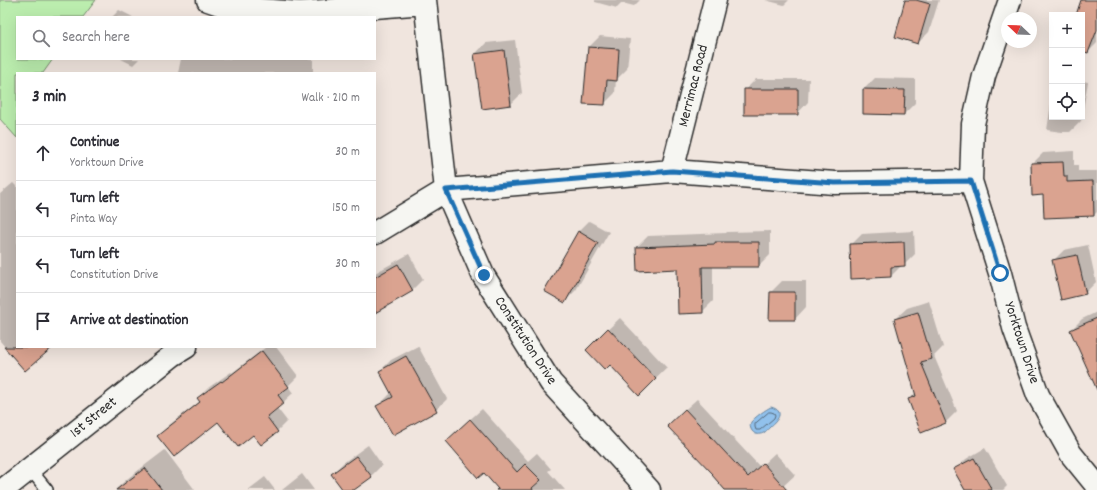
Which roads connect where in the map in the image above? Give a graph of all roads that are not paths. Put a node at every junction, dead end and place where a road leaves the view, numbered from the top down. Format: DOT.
graph roads {
  1 [pos="208,0"];
  2 [pos="715,0"];
  3 [pos="1010,0"];
  4 [pos="424,1"];
  5 [pos="672,171"];
  6 [pos="971,181"];
  7 [pos="446,190"];
  8 [pos="376,232"];
  9 [pos="184,348"];
  10 [pos="30,468"];
  11 [pos="1097,486"];
  12 [pos="3,490"];
  13 [pos="47,490"];
  14 [pos="649,490"];
  1 -- 4 [label="street"];
  2 -- 5 [label="street, Merrimac Road"];
  3 -- 6 [label="street, Yorktown Drive"];
  4 -- 7 [label="street, Constitution Drive"];
  5 -- 6 [label="street"];
  5 -- 7 [label="street"];
  6 -- 11 [label="street, Yorktown Drive"];
  7 -- 8 [label="street"];
  7 -- 14 [label="street, Constitution Drive"];
  9 -- 10 [label="street, 1st Street"];
  10 -- 12 [label="street, 1st Street"];
  10 -- 13 [label="lane"];
}
